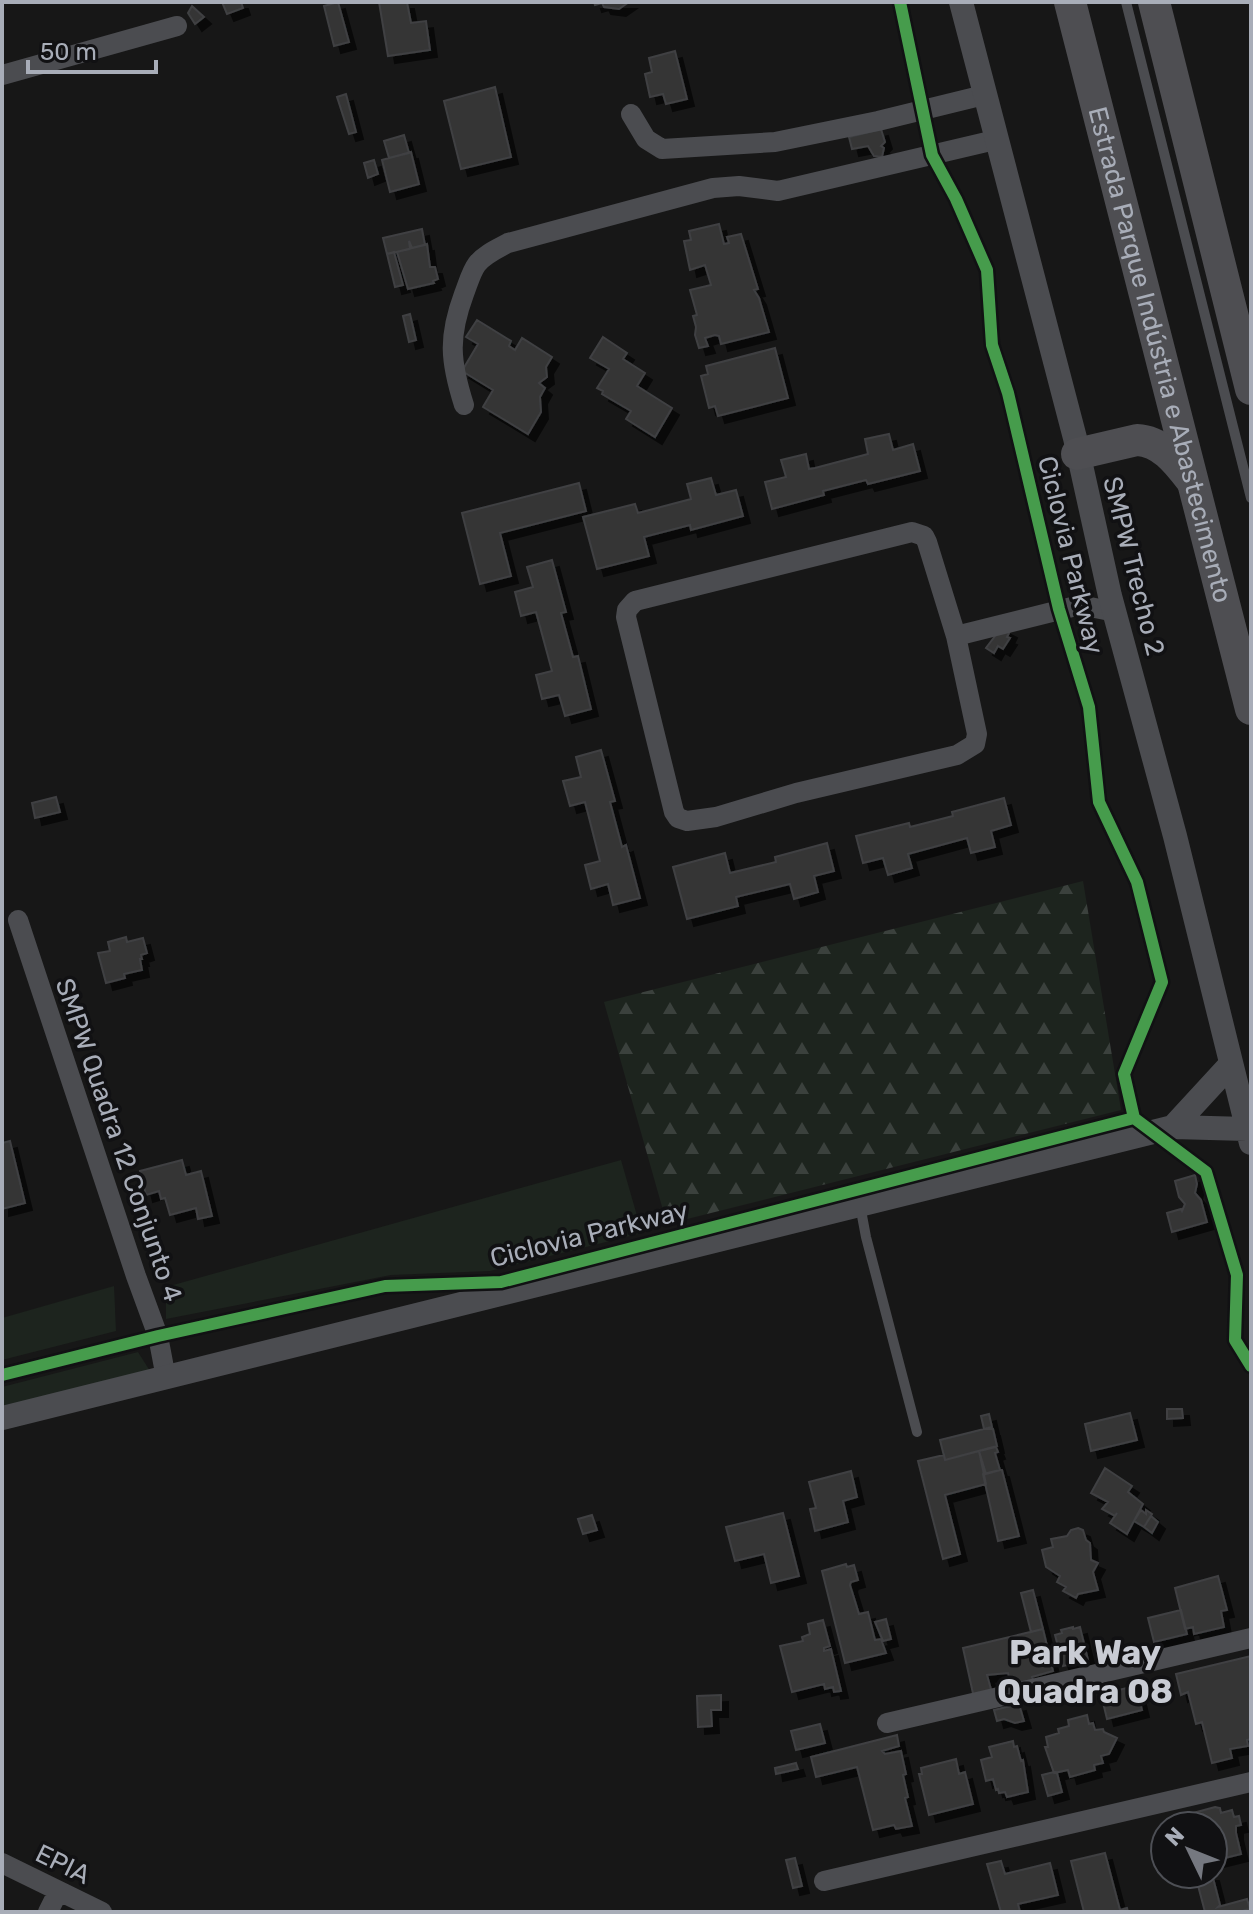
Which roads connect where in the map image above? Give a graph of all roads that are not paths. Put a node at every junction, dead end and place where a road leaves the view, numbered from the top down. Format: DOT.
graph roads {
  1 [pos="961,2"];
  2 [pos="1070,2"];
  3 [pos="1126,2"];
  4 [pos="1154,2"];
  5 [pos="177,26"];
  6 [pos="2,75"];
  7 [pos="984,95"];
  8 [pos="631,114"];
  9 [pos="995,140"];
  10 [pos="1165,371"];
  11 [pos="1251,389"];
  12 [pos="464,405"];
  13 [pos="1076,446"];
  14 [pos="1195,484"];
  15 [pos="1251,498"];
  16 [pos="1107,583"];
  17 [pos="1080,605"];
  18 [pos="1115,612"];
  19 [pos="956,636"];
  20 [pos="1251,709"];
  21 [pos="18,920"];
  22 [pos="1231,1064"];
  23 [pos="1173,1127"];
  24 [pos="1249,1137"];
  25 [pos="860,1205"];
  26 [pos="166,1378"];
  27 [pos="2,1418"];
  28 [pos="917,1432"];
  29 [pos="1251,1638"];
  30 [pos="887,1723"];
  31 [pos="1251,1782"];
  32 [pos="2,1863"];
  33 [pos="824,1881"];
  34 [pos="58,1892"];
  35 [pos="48,1912"];
  36 [pos="102,1912"];
  1 -- 7 [label="street, SMPW Trecho 2"];
  2 -- 10 [label="highway, Estrada Parque Indústria e Abastecimento"];
  3 -- 15 [label="lane"];
  4 -- 11 [label="highway"];
  5 -- 6 [label="street"];
  7 -- 8 [label="street"];
  7 -- 9 [label="street, SMPW Trecho 2"];
  9 -- 12 [label="street"];
  9 -- 13 [label="street, SMPW Trecho 2"];
  10 -- 13 [label="highway"];
  10 -- 14 [label="highway, Estrada Parque Indústria e Abastecimento"];
  13 -- 14 [label="highway"];
  13 -- 16 [label="street, SMPW Trecho 2"];
  14 -- 20 [label="highway, Estrada Parque Indústria e Abastecimento"];
  16 -- 17 [label="street"];
  16 -- 18 [label="street, SMPW Trecho 2"];
  17 -- 18 [label="street"];
  17 -- 19 [label="street"];
  18 -- 22 [label="street, SMPW Trecho 2"];
  19 -- 19 [label="street"];
  21 -- 26 [label="street, SMPW Quadra 12 Conjunto 4"];
  22 -- 23 [label="street"];
  22 -- 24 [label="street, SMPW Trecho 2"];
  23 -- 24 [label="street"];
  23 -- 25 [label="street"];
  25 -- 26 [label="street"];
  25 -- 28 [label="lane"];
  26 -- 27 [label="street"];
  29 -- 30 [label="street"];
  31 -- 33 [label="street"];
  32 -- 34 [label="street, EPIA"];
  34 -- 35 [label="street"];
  34 -- 36 [label="street, EPIA"];
}
